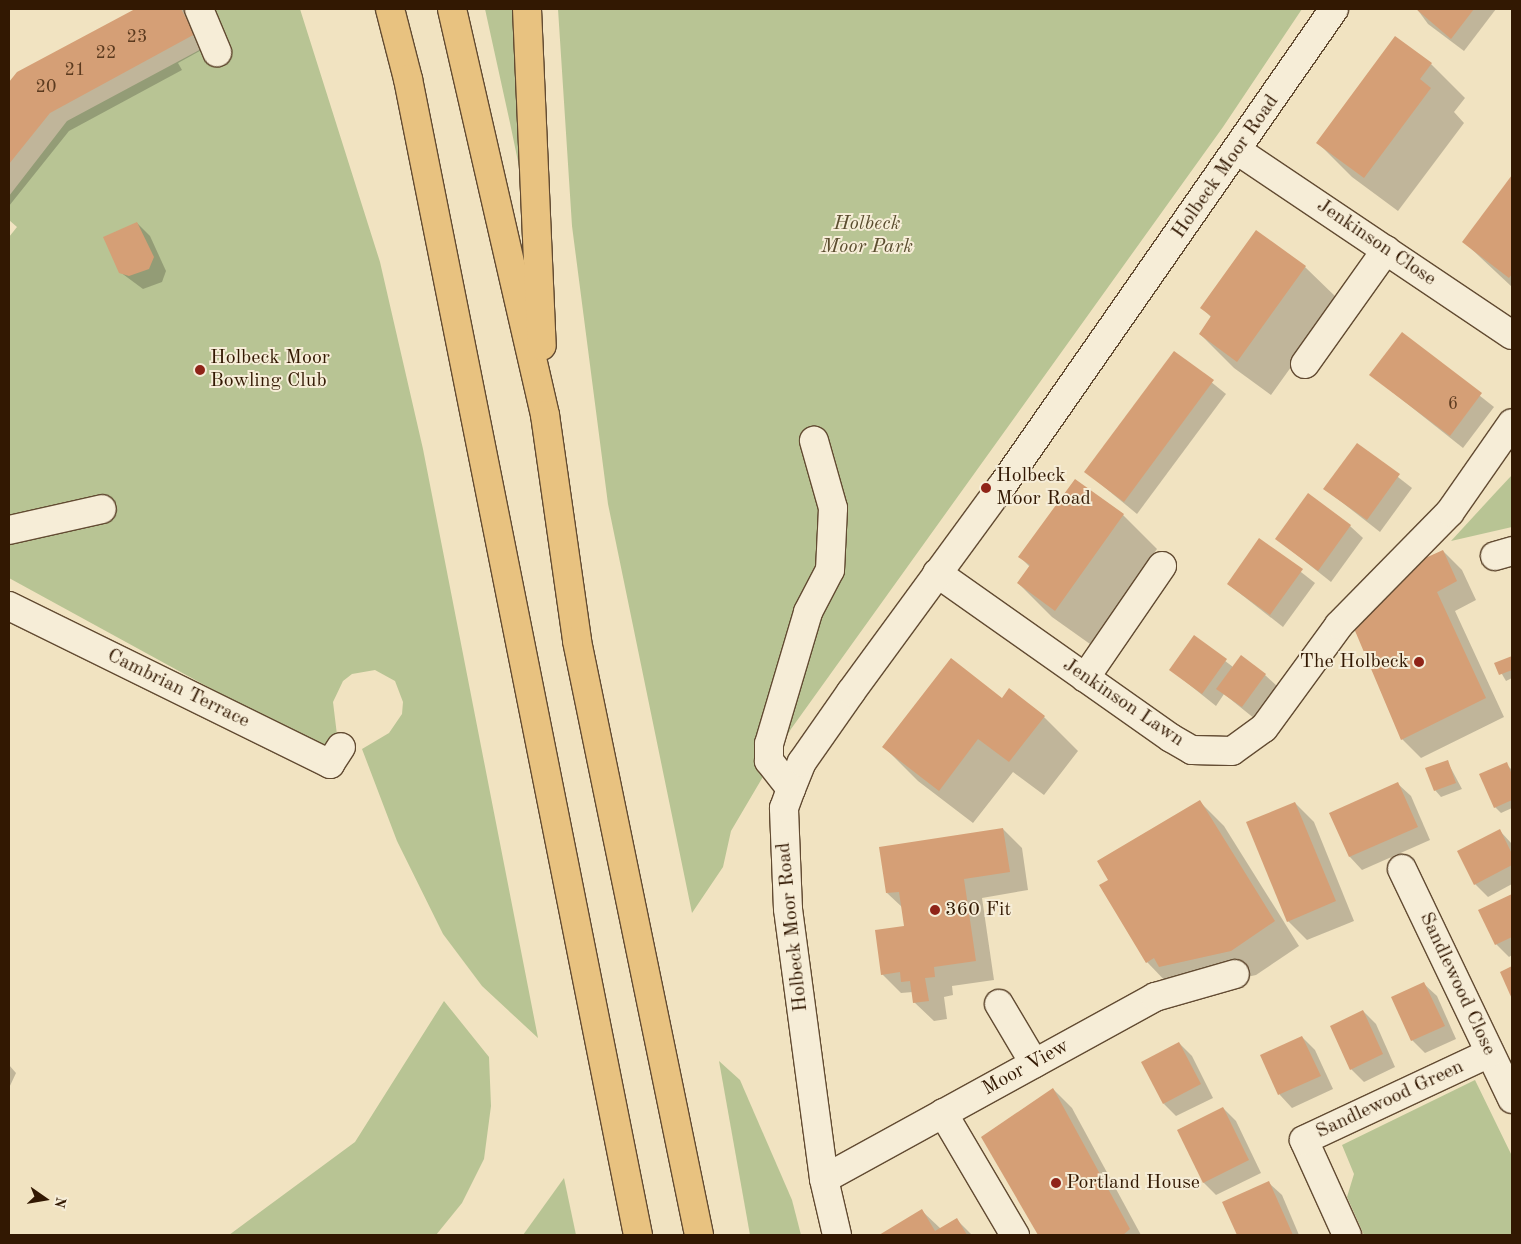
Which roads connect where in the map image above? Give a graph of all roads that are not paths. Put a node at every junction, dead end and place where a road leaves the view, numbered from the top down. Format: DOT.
graph roads {
  1 [pos="199,9"];
  2 [pos="390,9"];
  3 [pos="452,9"];
  4 [pos="528,9"];
  5 [pos="1334,9"];
  6 [pos="217,52"];
  7 [pos="1238,151"];
  8 [pos="1386,250"];
  9 [pos="1512,335"];
  10 [pos="1305,364"];
  11 [pos="545,415"];
  12 [pos="1512,423"];
  13 [pos="814,441"];
  14 [pos="102,509"];
  15 [pos="9,530"];
  16 [pos="1162,566"];
  17 [pos="937,573"];
  18 [pos="9,606"];
  19 [pos="1085,678"];
  20 [pos="341,747"];
  21 [pos="791,789"];
  22 [pos="1402,869"];
  23 [pos="1235,974"];
  24 [pos="999,1004"];
  25 [pos="1490,1053"];
  26 [pos="1034,1063"];
  27 [pos="1512,1099"];
  28 [pos="943,1113"];
  29 [pos="824,1179"];
  30 [pos="638,1235"];
  31 [pos="699,1235"];
  32 [pos="837,1235"];
  33 [pos="1015,1235"];
  34 [pos="1346,1235"];
  1 -- 6 [label="street"];
  2 -- 30 [label="highway"];
  3 -- 11 [label="highway"];
  4 -- 11 [label="highway"];
  5 -- 7 [label="street, Holbeck Moor Road"];
  7 -- 8 [label="street, Jenkinson Close"];
  7 -- 17 [label="street, Holbeck Moor Road"];
  8 -- 9 [label="street, Jenkinson Close"];
  8 -- 10 [label="street"];
  11 -- 31 [label="highway"];
  12 -- 19 [label="street, Jenkinson Lawn"];
  13 -- 21 [label="street"];
  14 -- 15 [label="street"];
  16 -- 19 [label="street"];
  17 -- 19 [label="street, Jenkinson Lawn"];
  17 -- 21 [label="street, Holbeck Moor Road"];
  18 -- 20 [label="street, Cambrian Terrace"];
  21 -- 29 [label="street, Holbeck Moor Road"];
  22 -- 25 [label="street, Sandlewood Close"];
  23 -- 26 [label="street, Moor View"];
  24 -- 26 [label="street"];
  25 -- 27 [label="street, Sandlewood Close"];
  25 -- 34 [label="street, Sandlewood Green"];
  26 -- 28 [label="street, Moor View"];
  28 -- 29 [label="street, Moor View"];
  28 -- 33 [label="street"];
  29 -- 32 [label="street, Holbeck Moor Road"];
}
